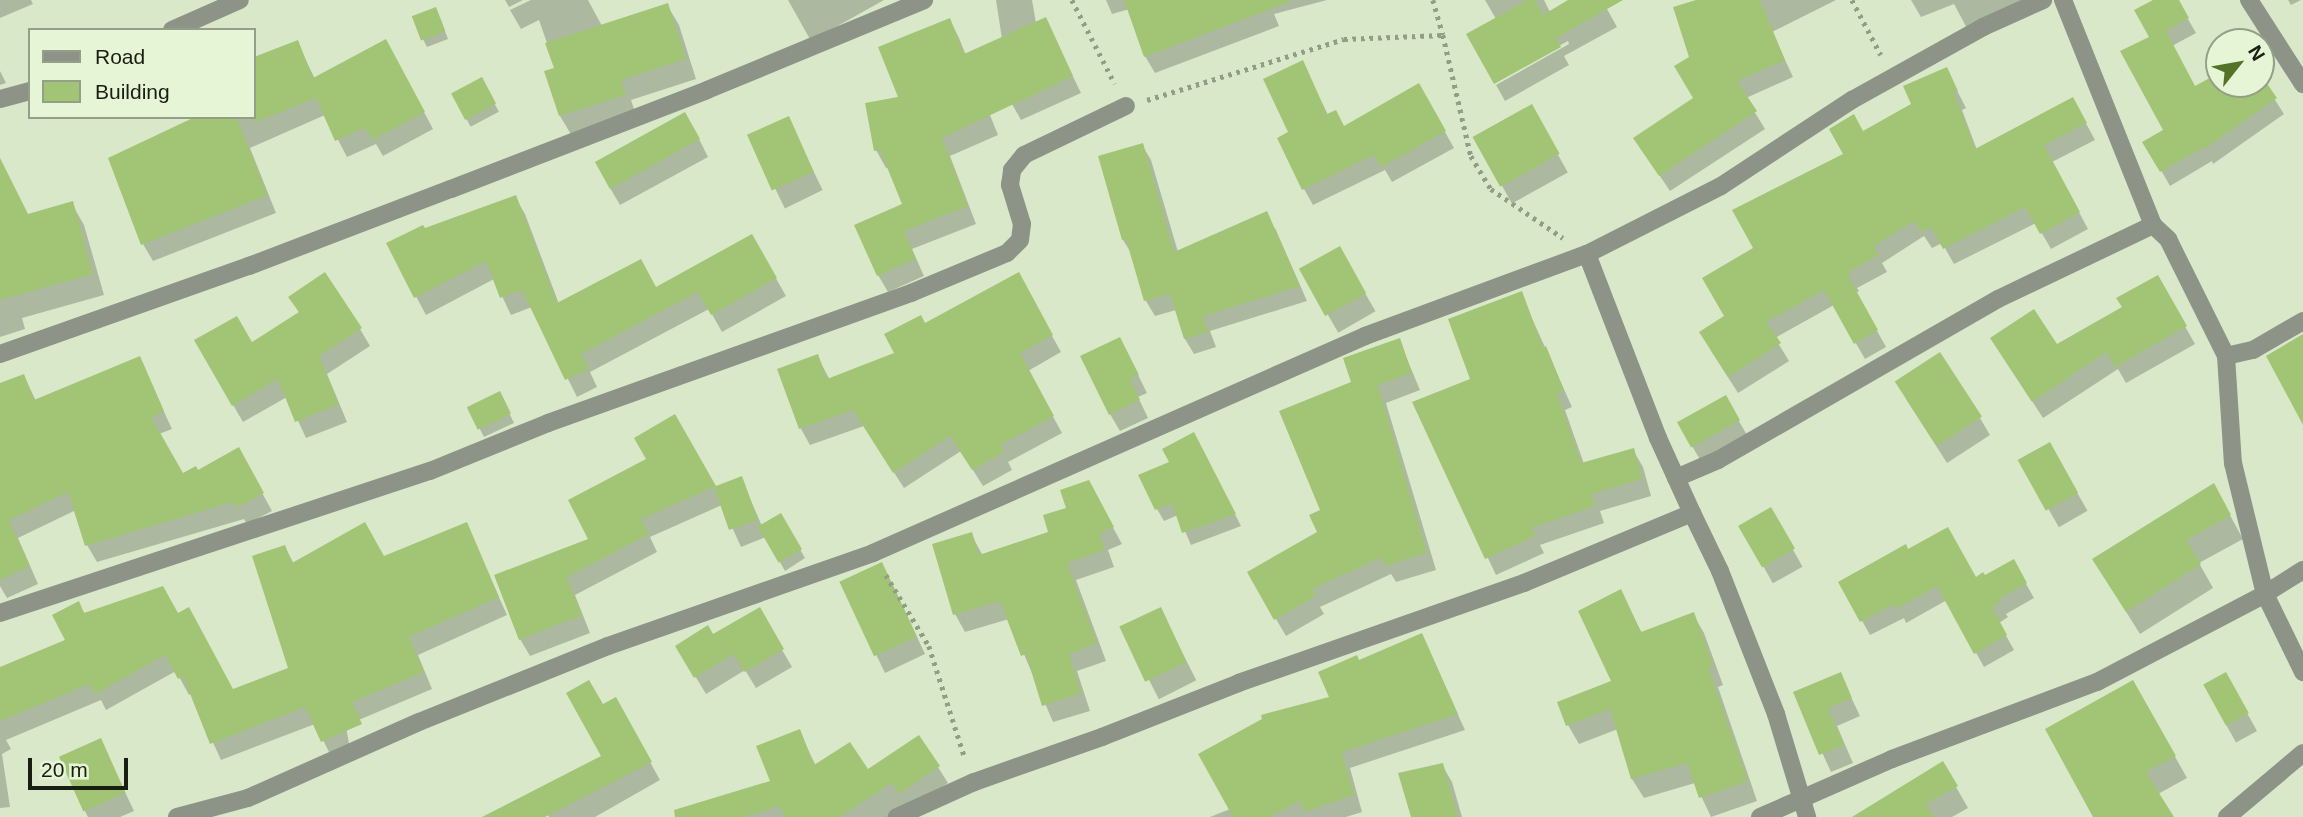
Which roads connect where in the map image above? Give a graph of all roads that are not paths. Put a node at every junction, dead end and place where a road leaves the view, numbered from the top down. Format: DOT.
graph roads {
  1 [pos="240,0"];
  2 [pos="924,0"];
  3 [pos="2043,0"];
  4 [pos="2063,0"];
  5 [pos="2249,0"];
  6 [pos="177,28"];
  7 [pos="2303,84"];
  8 [pos="28,92"];
  9 [pos="0,99"];
  10 [pos="1126,106"];
  11 [pos="2153,225"];
  12 [pos="1587,254"];
  13 [pos="2303,321"];
  14 [pos="0,354"];
  15 [pos="2225,356"];
  16 [pos="1676,478"];
  17 [pos="1692,513"];
  18 [pos="2303,570"];
  19 [pos="2265,594"];
  20 [pos="0,613"];
  21 [pos="2303,672"];
  22 [pos="2303,752"];
  23 [pos="1805,808"];
  24 [pos="177,817"];
  25 [pos="897,817"];
  26 [pos="1760,817"];
  27 [pos="2227,817"];
  1 -- 6 [label="street"];
  2 -- 14 [label="street"];
  3 -- 12 [label="street"];
  4 -- 11 [label="street"];
  5 -- 7 [label="street"];
  8 -- 9 [label="street"];
  10 -- 20 [label="street"];
  11 -- 15 [label="street"];
  11 -- 16 [label="street"];
  12 -- 16 [label="street"];
  12 -- 24 [label="street"];
  13 -- 15 [label="street"];
  15 -- 19 [label="street"];
  16 -- 17 [label="street"];
  17 -- 23 [label="street"];
  17 -- 25 [label="street"];
  18 -- 19 [label="street"];
  19 -- 21 [label="street"];
  19 -- 23 [label="street"];
  22 -- 27 [label="street"];
  23 -- 26 [label="street"];
}
